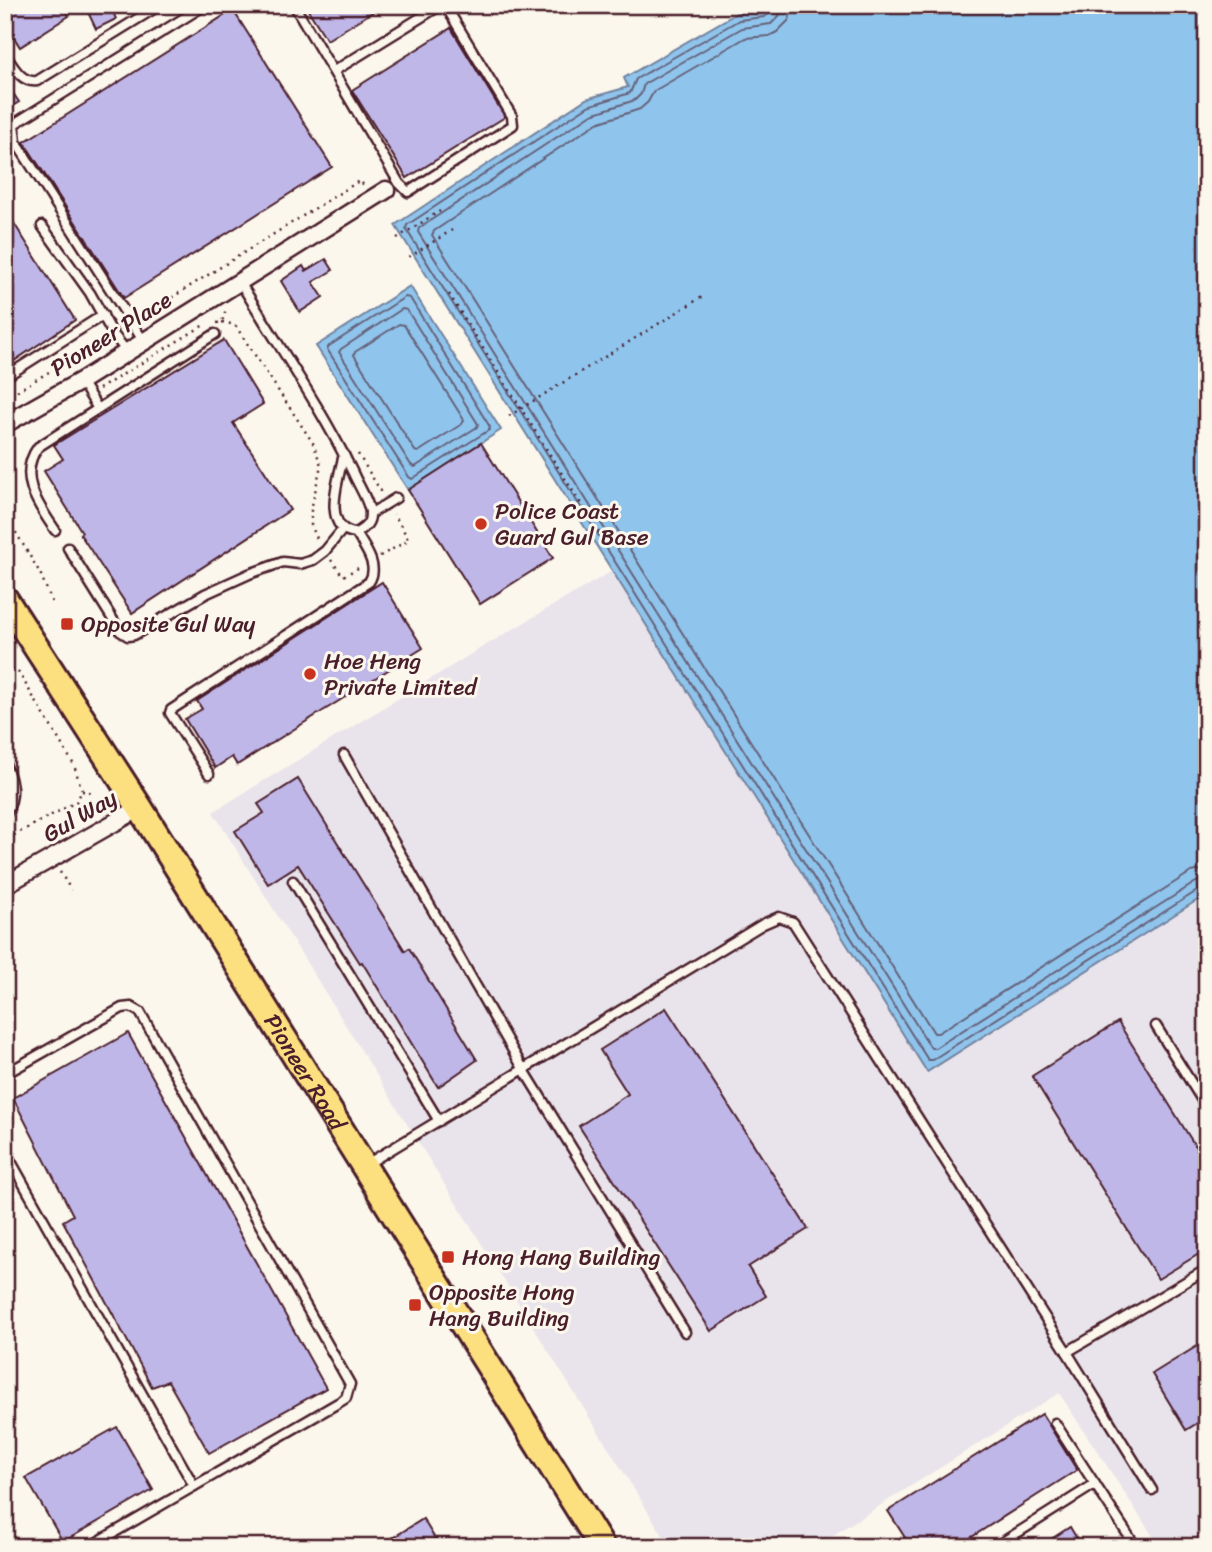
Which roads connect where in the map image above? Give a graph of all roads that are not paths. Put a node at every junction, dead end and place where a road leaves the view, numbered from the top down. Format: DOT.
graph roads {
  1 [pos="160,5"];
  2 [pos="205,5"];
  3 [pos="294,5"];
  4 [pos="443,5"];
  5 [pos="5,54"];
  6 [pos="334,71"];
  7 [pos="387,190"];
  8 [pos="42,226"];
  9 [pos="240,282"];
  10 [pos="103,315"];
  11 [pos="215,334"];
  12 [pos="144,342"];
  13 [pos="127,352"];
  14 [pos="5,377"];
  15 [pos="81,381"];
  16 [pos="98,409"];
  17 [pos="5,424"];
  18 [pos="344,454"];
  19 [pos="396,498"];
  20 [pos="370,514"];
  21 [pos="343,529"];
  22 [pos="55,530"];
  23 [pos="356,533"];
  24 [pos="68,548"];
  25 [pos="5,599"];
  26 [pos="344,755"];
  27 [pos="5,764"];
  28 [pos="209,774"];
  29 [pos="140,808"];
  30 [pos="5,815"];
  31 [pos="293,881"];
  32 [pos="5,885"];
  33 [pos="1156,1026"];
  34 [pos="524,1070"];
  35 [pos="5,1074"];
  36 [pos="1207,1108"];
  37 [pos="439,1121"];
  38 [pos="5,1151"];
  39 [pos="365,1166"];
  40 [pos="1207,1269"];
  41 [pos="685,1332"];
  42 [pos="1067,1352"];
  43 [pos="1055,1423"];
  44 [pos="1095,1484"];
  45 [pos="194,1486"];
  46 [pos="1152,1490"];
  47 [pos="89,1547"];
  48 [pos="602,1547"];
  49 [pos="995,1547"];
  50 [pos="1136,1547"];
  1 -- 5 [label="lane"];
  2 -- 12 [label="lane"];
  3 -- 6 [label="lane"];
  4 -- 6 [label="lane"];
  4 -- 7 [label="lane"];
  6 -- 7 [label="lane"];
  7 -- 9 [label="street, Pioneer Place"];
  8 -- 10 [label="lane"];
  9 -- 12 [label="street, Pioneer Place"];
  9 -- 18 [label="lane"];
  10 -- 13 [label="lane"];
  10 -- 14 [label="lane"];
  11 -- 16 [label="lane"];
  12 -- 13 [label="street, Pioneer Place"];
  13 -- 15 [label="street, Pioneer Place"];
  15 -- 16 [label="lane"];
  15 -- 17 [label="street, Pioneer Place"];
  16 -- 22 [label="lane"];
  18 -- 20 [label="lane"];
  18 -- 21 [label="lane"];
  19 -- 20 [label="lane"];
  20 -- 23 [label="lane"];
  21 -- 23 [label="lane"];
  21 -- 24 [label="lane"];
  23 -- 28 [label="lane"];
  25 -- 29 [label="main road, Pioneer Road"];
  26 -- 34 [label="lane"];
  27 -- 30 [label="lane"];
  29 -- 32 [label="street, Gul Way"];
  29 -- 39 [label="main road, Pioneer Road"];
  31 -- 37 [label="lane"];
  33 -- 36 [label="lane"];
  34 -- 37 [label="lane"];
  34 -- 41 [label="lane"];
  34 -- 42 [label="lane"];
  35 -- 45 [label="lane"];
  37 -- 39 [label="lane"];
  38 -- 45 [label="lane"];
  39 -- 48 [label="main road, Pioneer Road"];
  40 -- 42 [label="lane"];
  42 -- 46 [label="lane"];
  43 -- 44 [label="lane"];
  44 -- 49 [label="lane"];
  44 -- 50 [label="lane"];
  45 -- 47 [label="lane"];
}
